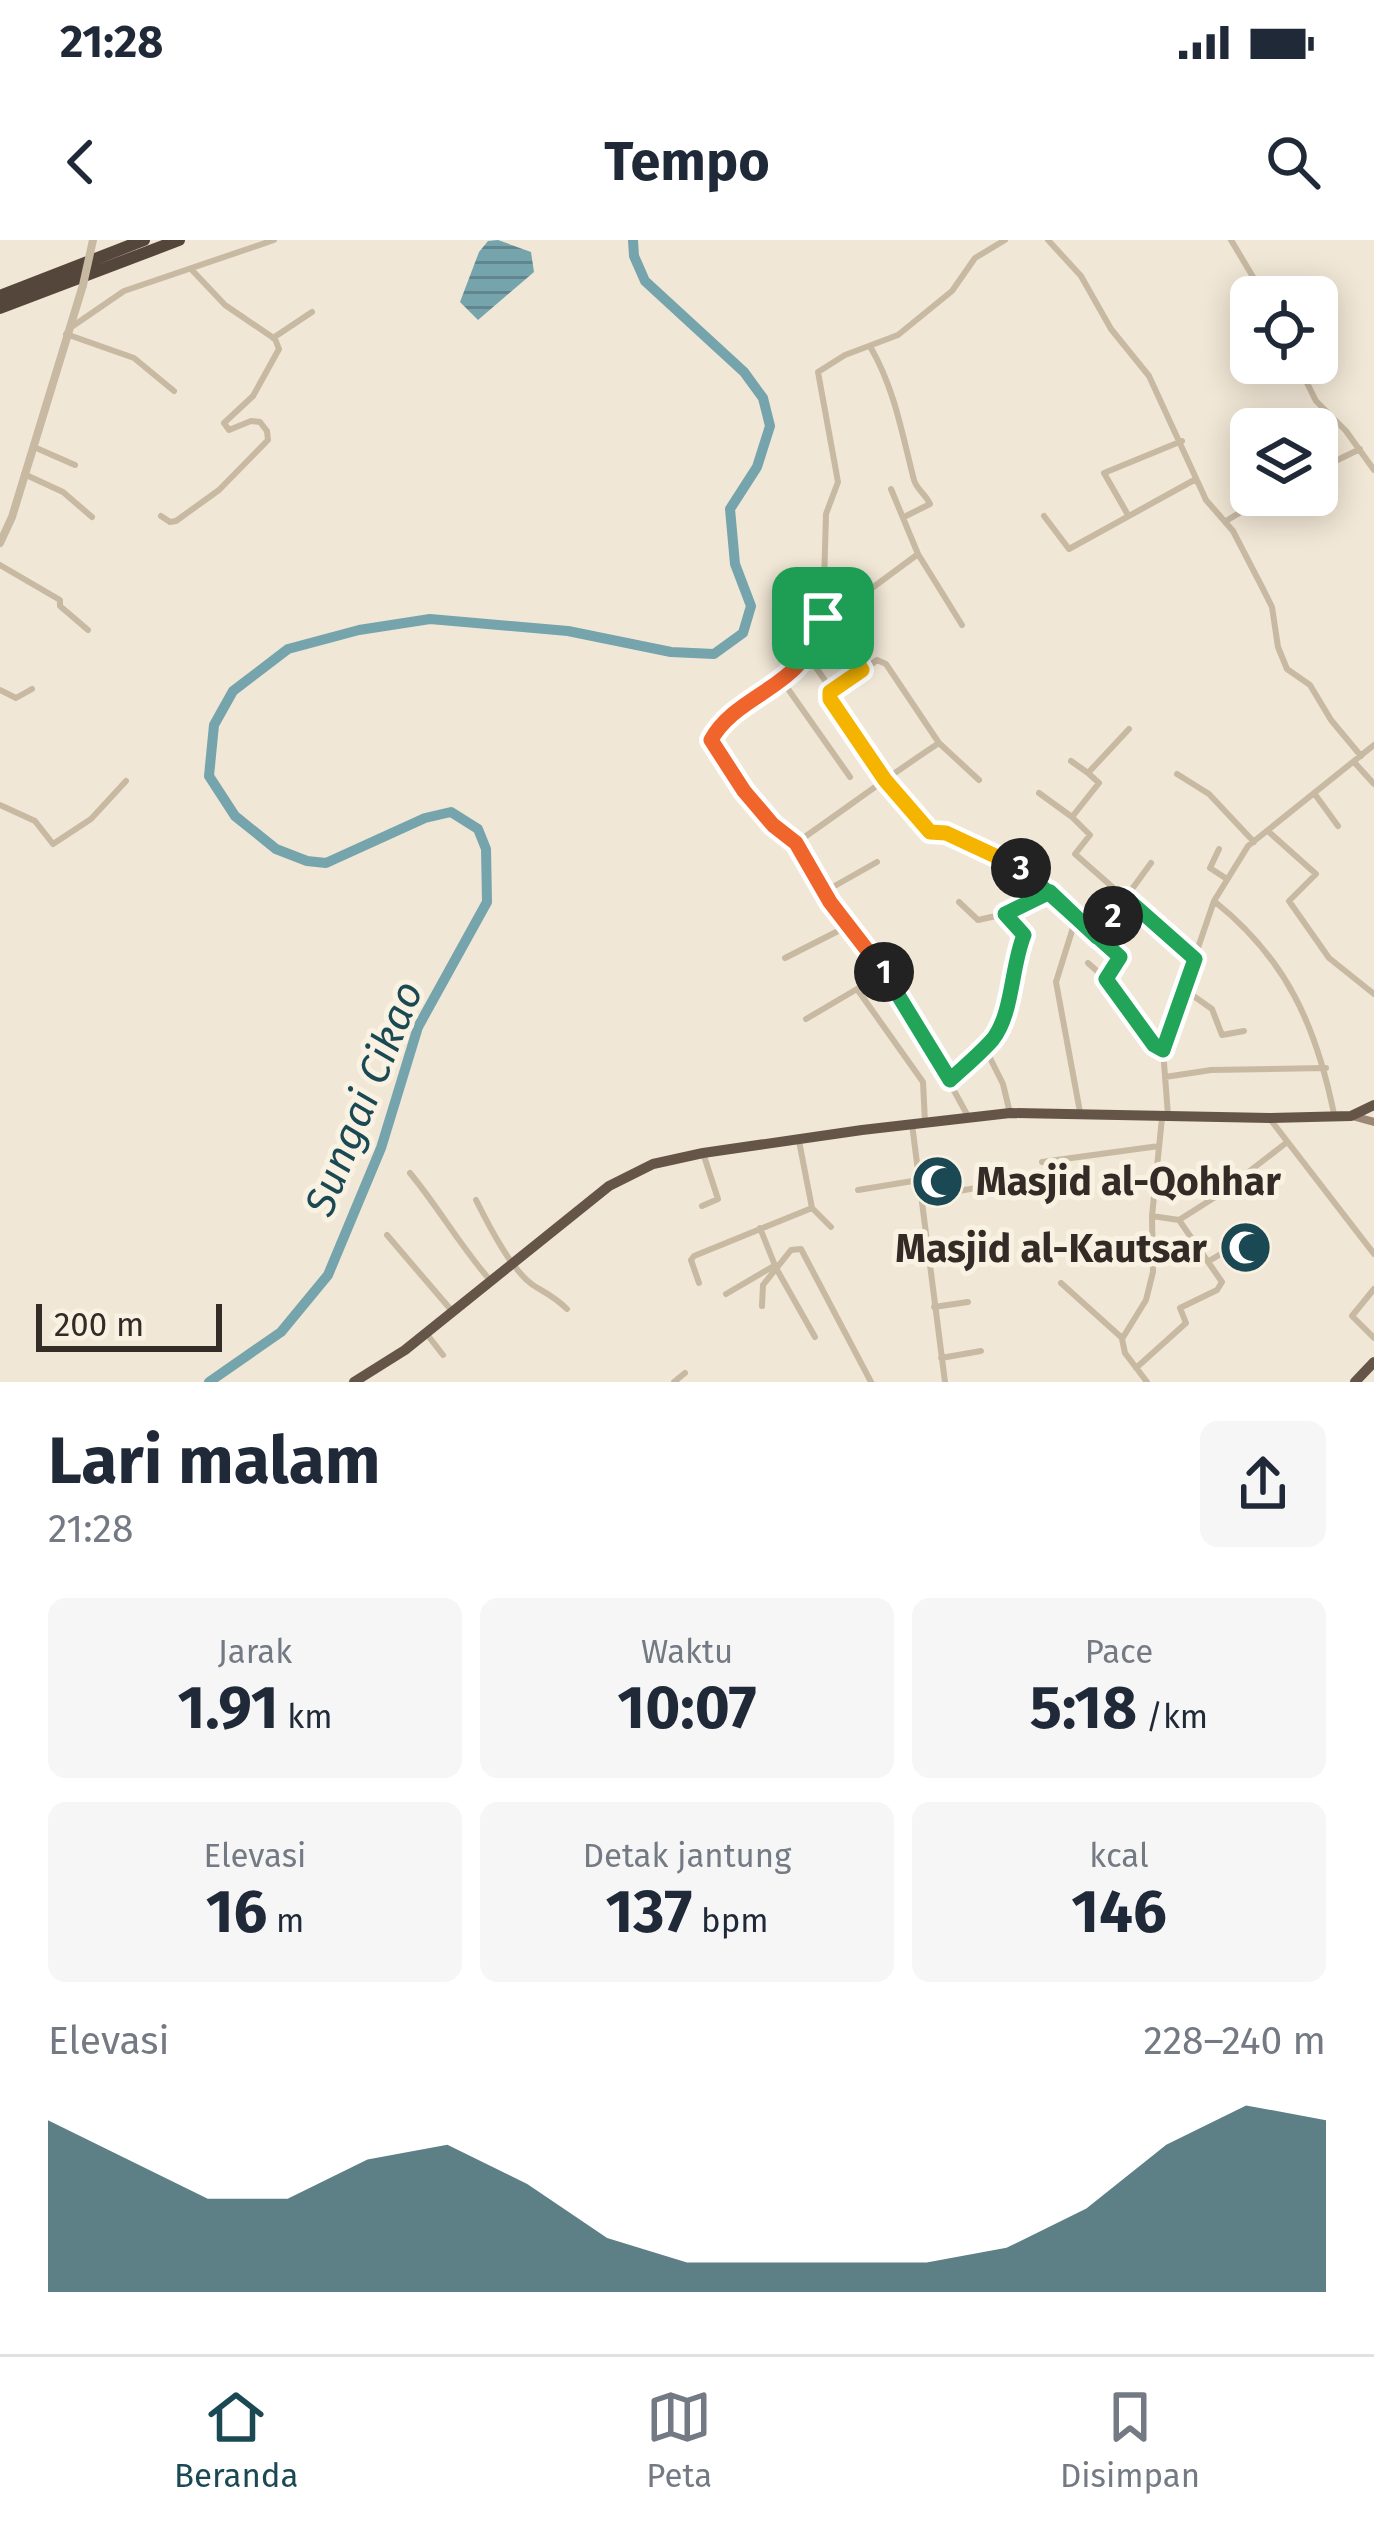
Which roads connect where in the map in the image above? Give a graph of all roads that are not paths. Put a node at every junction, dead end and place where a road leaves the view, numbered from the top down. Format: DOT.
graph roads {
  1 [pos="93,240"];
  2 [pos="144,240"];
  3 [pos="179,240"];
  4 [pos="274,240"];
  5 [pos="1005,240"];
  6 [pos="1048,240"];
  7 [pos="1231,240"];
  8 [pos="191,269"];
  9 [pos="1252,276"];
  10 [pos="0,296"];
  11 [pos="0,308"];
  12 [pos="312,312"];
  13 [pos="67,332"];
  14 [pos="273,338"];
  15 [pos="871,348"];
  16 [pos="1308,384"];
  17 [pos="174,391"];
  18 [pos="1182,441"];
  19 [pos="34,447"];
  20 [pos="1360,449"];
  21 [pos="1370,456"];
  22 [pos="1338,460"];
  23 [pos="75,465"];
  24 [pos="1374,470"];
  25 [pos="24,474"];
  26 [pos="1196,479"];
  27 [pos="891,488"];
  28 [pos="1128,515"];
  29 [pos="1044,516"];
  30 [pos="1234,516"];
  31 [pos="92,517"];
  32 [pos="161,517"];
  33 [pos="904,517"];
  34 [pos="1226,521"];
  35 [pos="0,543"];
  36 [pos="918,554"];
  37 [pos="0,565"];
  38 [pos="826,617"];
  39 [pos="962,625"];
  40 [pos="88,631"];
  41 [pos="806,652"];
  42 [pos="862,670"];
  43 [pos="781,680"];
  44 [pos="32,689"];
  45 [pos="0,690"];
  46 [pos="832,690"];
  47 [pos="1129,729"];
  48 [pos="939,743"];
  49 [pos="1374,745"];
  50 [pos="1358,759"];
  51 [pos="1071,761"];
  52 [pos="1088,773"];
  53 [pos="1177,774"];
  54 [pos="850,777"];
  55 [pos="885,780"];
  56 [pos="979,780"];
  57 [pos="126,781"];
  58 [pos="1374,784"];
  59 [pos="1039,793"];
  60 [pos="1314,794"];
  61 [pos="0,805"];
  62 [pos="1072,817"];
  63 [pos="1337,826"];
  64 [pos="1268,832"];
  65 [pos="1253,842"];
  66 [pos="796,843"];
  67 [pos="1220,849"];
  68 [pos="878,862"];
  69 [pos="1151,862"];
  70 [pos="1228,879"];
  71 [pos="824,892"];
  72 [pos="1050,892"];
  73 [pos="1126,898"];
  74 [pos="1214,901"];
  75 [pos="959,902"];
  76 [pos="1005,914"];
  77 [pos="1076,917"];
  78 [pos="848,926"];
  79 [pos="1097,937"];
  80 [pos="785,958"];
  81 [pos="1195,959"];
  82 [pos="1088,963"];
  83 [pos="884,972"];
  84 [pos="1106,979"];
  85 [pos="857,989"];
  86 [pos="1185,990"];
  87 [pos="1374,994"];
  88 [pos="806,1019"];
  89 [pos="1244,1031"];
  90 [pos="1163,1050"];
  91 [pos="989,1056"];
  92 [pos="1326,1068"];
  93 [pos="1165,1077"];
  94 [pos="950,1080"];
  95 [pos="1080,1112"];
  96 [pos="1010,1113"];
  97 [pos="1367,1113"];
  98 [pos="1334,1114"];
  99 [pos="1165,1115"];
  100 [pos="1270,1118"];
  101 [pos="969,1119"];
  102 [pos="916,1126"];
  103 [pos="799,1139"];
  104 [pos="1286,1143"];
  105 [pos="1159,1146"];
  106 [pos="703,1153"];
  107 [pos="1042,1162"];
  108 [pos="410,1173"];
  109 [pos="919,1180"];
  110 [pos="989,1186"];
  111 [pos="858,1190"];
  112 [pos="921,1197"];
  113 [pos="476,1200"];
  114 [pos="702,1206"];
  115 [pos="812,1208"];
  116 [pos="1152,1216"];
  117 [pos="1179,1220"];
  118 [pos="760,1227"];
  119 [pos="830,1227"];
  120 [pos="387,1234"];
  121 [pos="1229,1250"];
  122 [pos="1374,1254"];
  123 [pos="1209,1261"];
  124 [pos="513,1262"];
  125 [pos="776,1266"];
  126 [pos="490,1280"];
  127 [pos="699,1283"];
  128 [pos="1061,1283"];
  129 [pos="1374,1289"];
  130 [pos="726,1294"];
  131 [pos="968,1302"];
  132 [pos="762,1306"];
  133 [pos="934,1306"];
  134 [pos="567,1309"];
  135 [pos="452,1311"];
  136 [pos="426,1334"];
  137 [pos="815,1337"];
  138 [pos="1122,1338"];
  139 [pos="1374,1338"];
  140 [pos="982,1352"];
  141 [pos="443,1355"];
  142 [pos="940,1358"];
  143 [pos="1374,1362"];
  144 [pos="1136,1368"];
  145 [pos="685,1373"];
  146 [pos="371,1379"];
  147 [pos="354,1382"];
  148 [pos="674,1382"];
  149 [pos="871,1382"];
  150 [pos="945,1382"];
  151 [pos="1147,1382"];
  152 [pos="1355,1382"];
  1 -- 13 [label="street, bridge"];
  2 -- 10 [label="highway"];
  3 -- 11 [label="highway"];
  4 -- 8 [label="street"];
  5 -- 15 [label="street"];
  6 -- 18 [label="street"];
  7 -- 9 [label="street"];
  8 -- 13 [label="street"];
  8 -- 14 [label="street"];
  12 -- 14 [label="street"];
  13 -- 17 [label="street"];
  13 -- 19 [label="street"];
  14 -- 32 [label="street"];
  15 -- 33 [label="street"];
  15 -- 38 [label="street"];
  16 -- 20 [label="street"];
  18 -- 26 [label="street"];
  18 -- 28 [label="street"];
  19 -- 23 [label="street"];
  19 -- 25 [label="street"];
  20 -- 21 [label="street"];
  20 -- 22 [label="street"];
  21 -- 24 [label="street"];
  25 -- 31 [label="street"];
  25 -- 35 [label="street"];
  26 -- 28 [label="street"];
  26 -- 34 [label="street"];
  27 -- 33 [label="street"];
  28 -- 29 [label="street"];
  30 -- 34 [label="street"];
  33 -- 36 [label="street"];
  34 -- 50 [label="street"];
  36 -- 38 [label="street"];
  36 -- 39 [label="street"];
  37 -- 40 [label="street"];
  38 -- 41 [label="street"];
  38 -- 42 [label="street"];
  41 -- 43 [label="street"];
  41 -- 46 [label="street"];
  42 -- 46 [label="street"];
  42 -- 48 [label="street"];
  43 -- 54 [label="street"];
  43 -- 66 [label="street"];
  44 -- 45 [label="street"];
  46 -- 55 [label="street"];
  47 -- 52 [label="street"];
  48 -- 55 [label="street"];
  48 -- 56 [label="street"];
  49 -- 50 [label="street"];
  50 -- 58 [label="street"];
  50 -- 60 [label="street"];
  51 -- 52 [label="street"];
  52 -- 62 [label="street"];
  53 -- 65 [label="street"];
  55 -- 66 [label="street"];
  55 -- 72 [label="street"];
  57 -- 61 [label="street"];
  59 -- 62 [label="street"];
  60 -- 63 [label="street"];
  60 -- 64 [label="street"];
  62 -- 73 [label="street"];
  64 -- 65 [label="street"];
  64 -- 87 [label="street"];
  65 -- 70 [label="street"];
  66 -- 71 [label="street"];
  67 -- 70 [label="street"];
  68 -- 71 [label="street"];
  69 -- 73 [label="street"];
  70 -- 74 [label="street"];
  71 -- 78 [label="street"];
  72 -- 76 [label="street"];
  72 -- 77 [label="street"];
  73 -- 79 [label="street"];
  73 -- 81 [label="street"];
  74 -- 81 [label="street"];
  74 -- 92 [label="street"];
  75 -- 76 [label="street"];
  76 -- 94 [label="street"];
  77 -- 79 [label="street"];
  77 -- 95 [label="street"];
  78 -- 80 [label="street"];
  78 -- 83 [label="street"];
  79 -- 84 [label="street"];
  81 -- 86 [label="street"];
  82 -- 84 [label="street"];
  83 -- 85 [label="street"];
  83 -- 94 [label="street"];
  84 -- 90 [label="street"];
  85 -- 88 [label="street"];
  85 -- 102 [label="street"];
  86 -- 89 [label="street"];
  86 -- 90 [label="street"];
  90 -- 93 [label="street"];
  91 -- 96 [label="street"];
  92 -- 93 [label="street"];
  92 -- 98 [label="street"];
  93 -- 99 [label="street"];
  94 -- 101 [label="street"];
  95 -- 96 [label="highway"];
  95 -- 99 [label="highway"];
  96 -- 101 [label="highway"];
  97 -- 98 [label="highway"];
  98 -- 100 [label="highway"];
  99 -- 100 [label="highway"];
  99 -- 105 [label="street"];
  100 -- 104 [label="street"];
  101 -- 102 [label="highway"];
  102 -- 103 [label="highway"];
  102 -- 109 [label="street"];
  103 -- 106 [label="highway"];
  103 -- 115 [label="street"];
  104 -- 117 [label="street"];
  104 -- 122 [label="street"];
  105 -- 107 [label="street"];
  105 -- 116 [label="street"];
  106 -- 114 [label="street"];
  106 -- 124 [label="highway"];
  108 -- 126 [label="street"];
  109 -- 111 [label="street"];
  109 -- 112 [label="street"];
  110 -- 112 [label="street"];
  112 -- 133 [label="street"];
  113 -- 124 [label="street"];
  115 -- 118 [label="street"];
  115 -- 119 [label="street"];
  116 -- 117 [label="street"];
  116 -- 138 [label="street"];
  117 -- 123 [label="street"];
  118 -- 125 [label="street"];
  118 -- 127 [label="street"];
  120 -- 135 [label="street"];
  121 -- 123 [label="street"];
  123 -- 144 [label="street"];
  124 -- 126 [label="highway"];
  124 -- 134 [label="street"];
  125 -- 130 [label="street"];
  125 -- 132 [label="street"];
  125 -- 137 [label="street"];
  125 -- 149 [label="street"];
  126 -- 135 [label="highway"];
  128 -- 138 [label="street"];
  129 -- 139 [label="street"];
  131 -- 133 [label="street"];
  133 -- 142 [label="street"];
  135 -- 136 [label="highway"];
  136 -- 141 [label="street"];
  136 -- 146 [label="highway"];
  138 -- 144 [label="street"];
  140 -- 142 [label="street"];
  142 -- 150 [label="street"];
  143 -- 152 [label="highway"];
  144 -- 151 [label="street"];
  145 -- 148 [label="street"];
  146 -- 147 [label="highway"];
}
